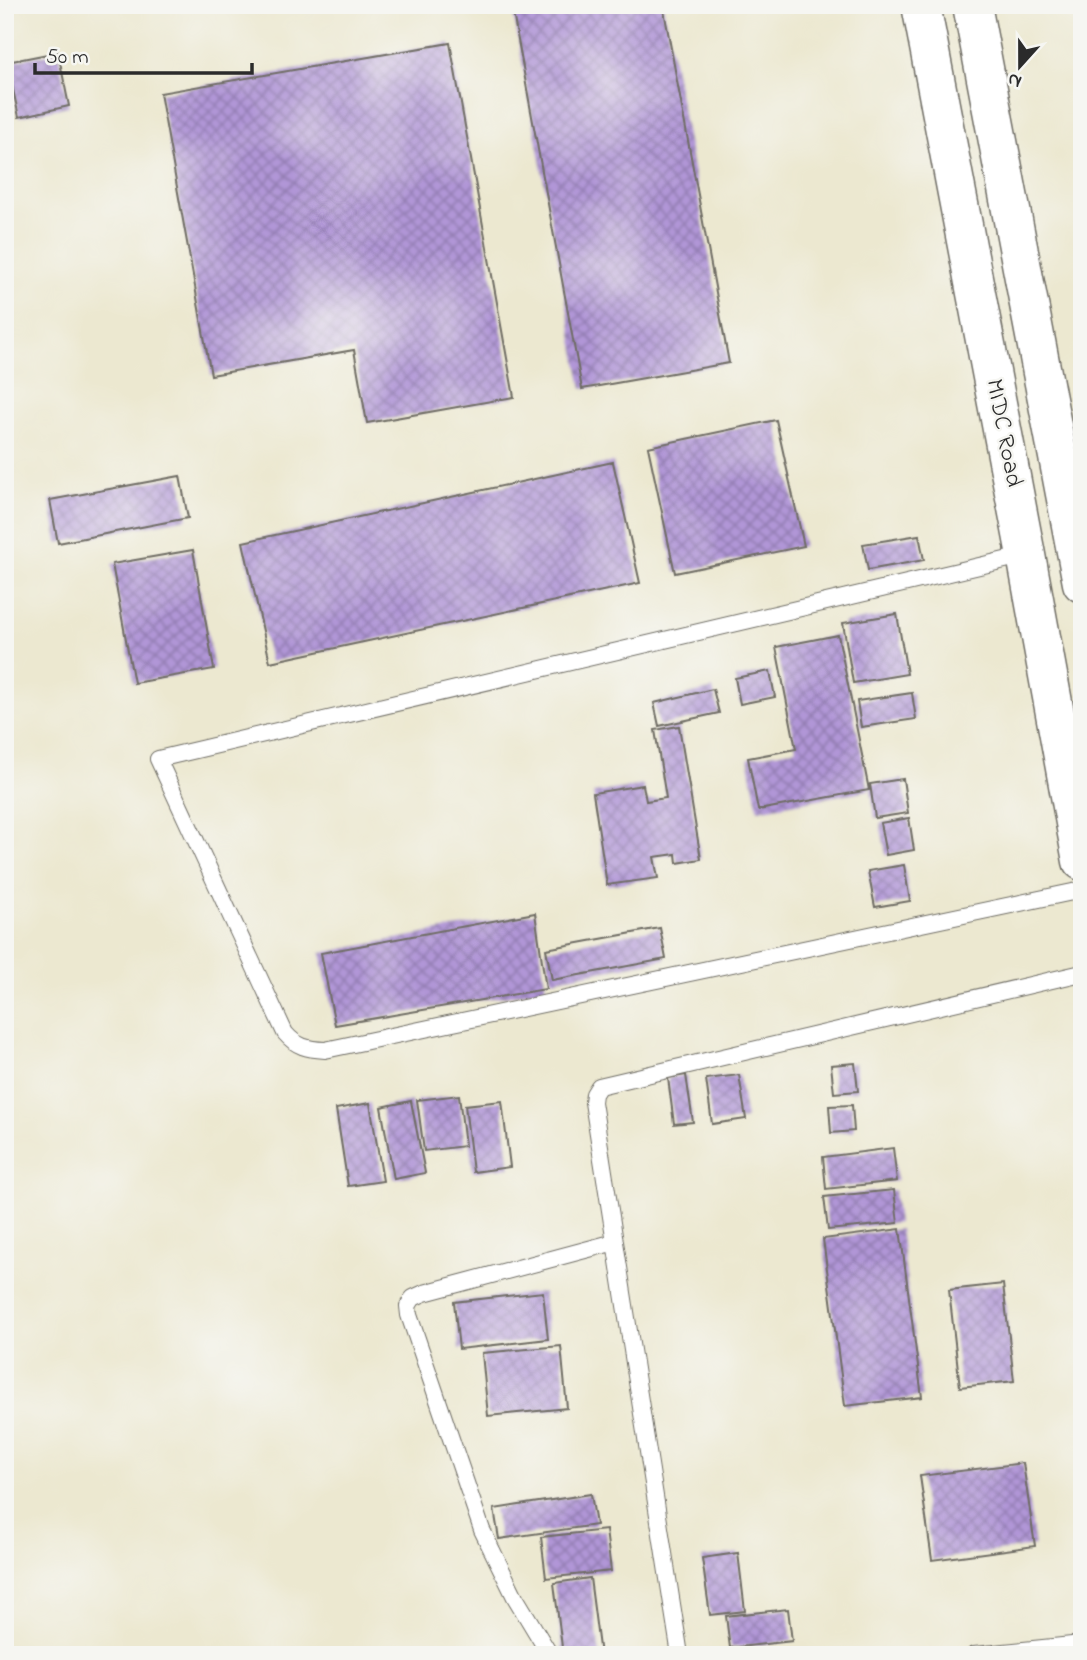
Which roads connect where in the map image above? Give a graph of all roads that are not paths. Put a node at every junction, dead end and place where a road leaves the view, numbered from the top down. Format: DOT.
graph roads {
  1 [pos="921,5"];
  2 [pos="972,5"];
  3 [pos="1026,555"];
  4 [pos="1082,583"];
  5 [pos="1082,861"];
  6 [pos="1082,890"];
  7 [pos="1082,973"];
  8 [pos="615,1242"];
  9 [pos="1082,1644"];
  10 [pos="550,1655"];
  11 [pos="680,1655"];
  12 [pos="974,1655"];
  1 -- 3 [label="main road, MIDC Road"];
  2 -- 4 [label="main road, MIDC Road"];
  3 -- 5 [label="main road, MIDC Road"];
  3 -- 6 [label="lane"];
  7 -- 8 [label="lane"];
  8 -- 10 [label="lane"];
  8 -- 11 [label="lane"];
  9 -- 12 [label="lane"];
}
